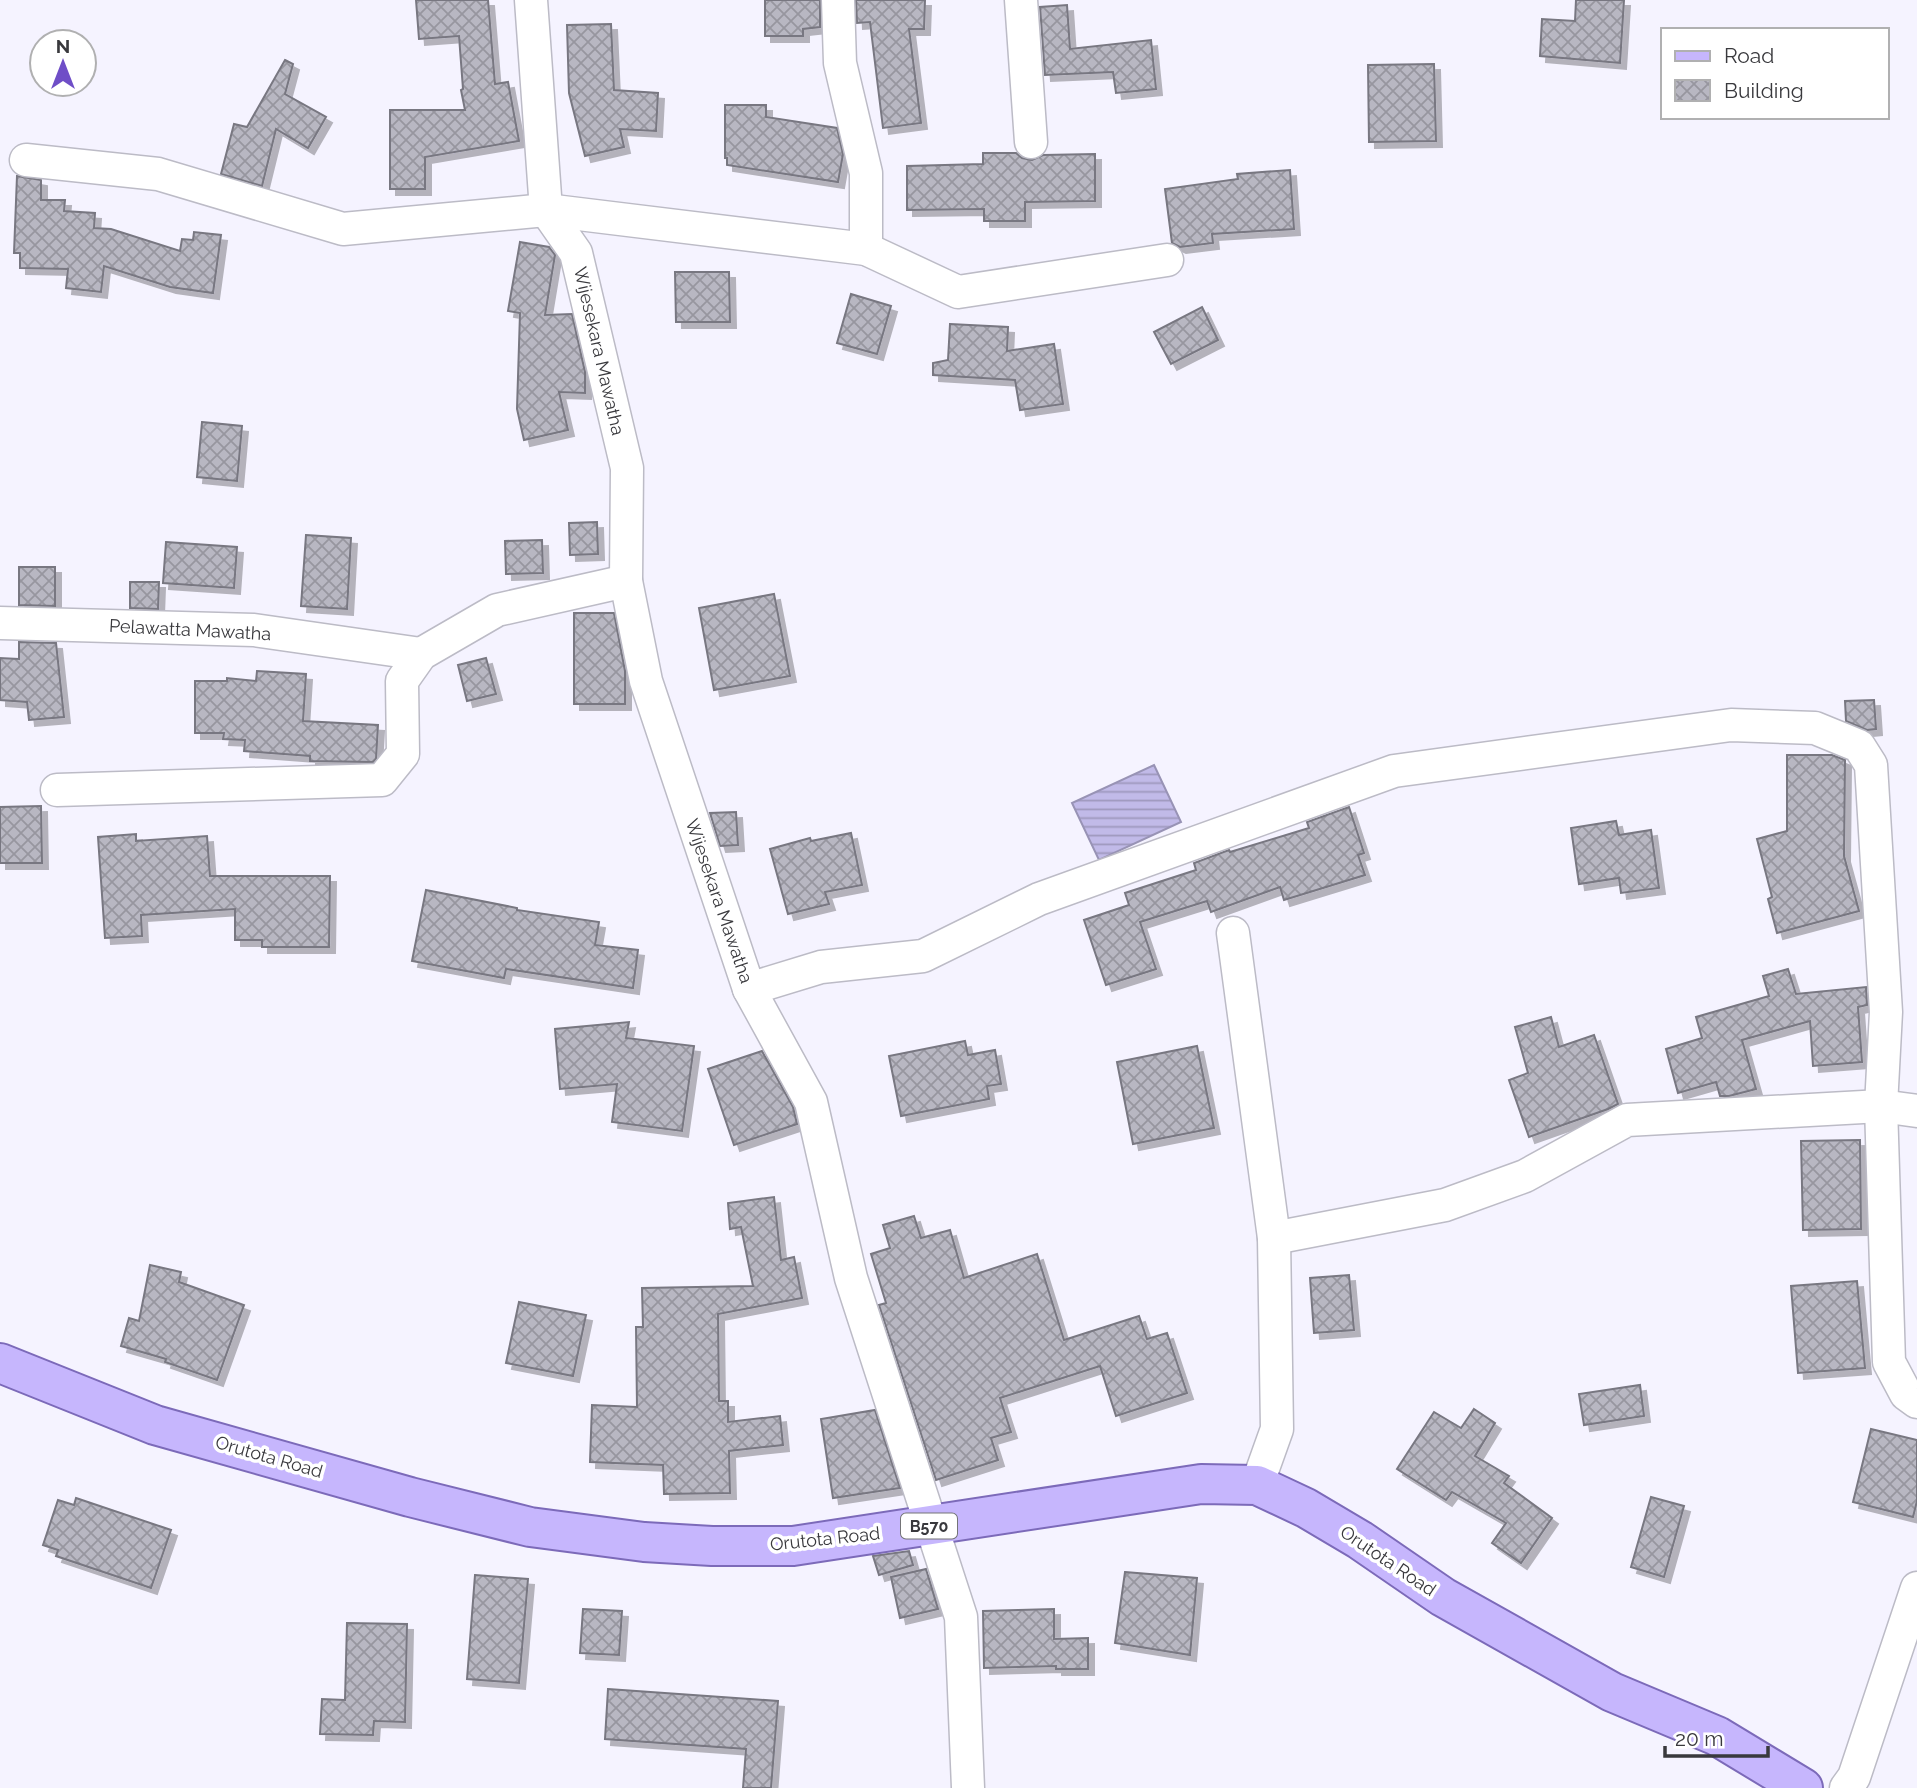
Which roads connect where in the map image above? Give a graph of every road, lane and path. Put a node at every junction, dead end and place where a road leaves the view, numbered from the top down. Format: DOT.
graph roads {
  1 [pos="531,0"];
  2 [pos="838,0"];
  3 [pos="1021,0"];
  4 [pos="1031,142"];
  5 [pos="26,160"];
  6 [pos="546,210"];
  7 [pos="866,249"];
  8 [pos="1167,260"];
  9 [pos="626,581"];
  10 [pos="0,623"];
  11 [pos="421,654"];
  12 [pos="57,790"];
  13 [pos="1233,933"];
  14 [pos="749,989"];
  15 [pos="1881,1106"];
  16 [pos="1917,1111"];
  17 [pos="1274,1238"];
  18 [pos="0,1363"];
  19 [pos="1917,1402"];
  20 [pos="1257,1485"];
  21 [pos="932,1525"];
  22 [pos="1917,1588"];
  23 [pos="968,1788"];
  24 [pos="1803,1788"];
  25 [pos="1846,1788"];
  1 -- 6 [label="street"];
  2 -- 7 [label="street"];
  3 -- 4 [label="street"];
  5 -- 6 [label="street"];
  6 -- 7 [label="street"];
  6 -- 9 [label="street, Wijesekara Mawatha"];
  7 -- 8 [label="street"];
  9 -- 11 [label="street"];
  9 -- 14 [label="street, Wijesekara Mawatha"];
  10 -- 11 [label="street, Pelawatta Mawatha"];
  11 -- 12 [label="street"];
  13 -- 17 [label="street"];
  14 -- 15 [label="street"];
  14 -- 21 [label="street, Wijesekara Mawatha"];
  15 -- 16 [label="street"];
  15 -- 17 [label="street"];
  15 -- 19 [label="street"];
  17 -- 20 [label="street"];
  18 -- 21 [label="main road, Orutota Road / B570"];
  20 -- 21 [label="main road, Orutota Road / B570"];
  20 -- 24 [label="main road, Orutota Road / B570"];
  21 -- 23 [label="street, Wijesekara Mawatha"];
  22 -- 25 [label="street"];
}
